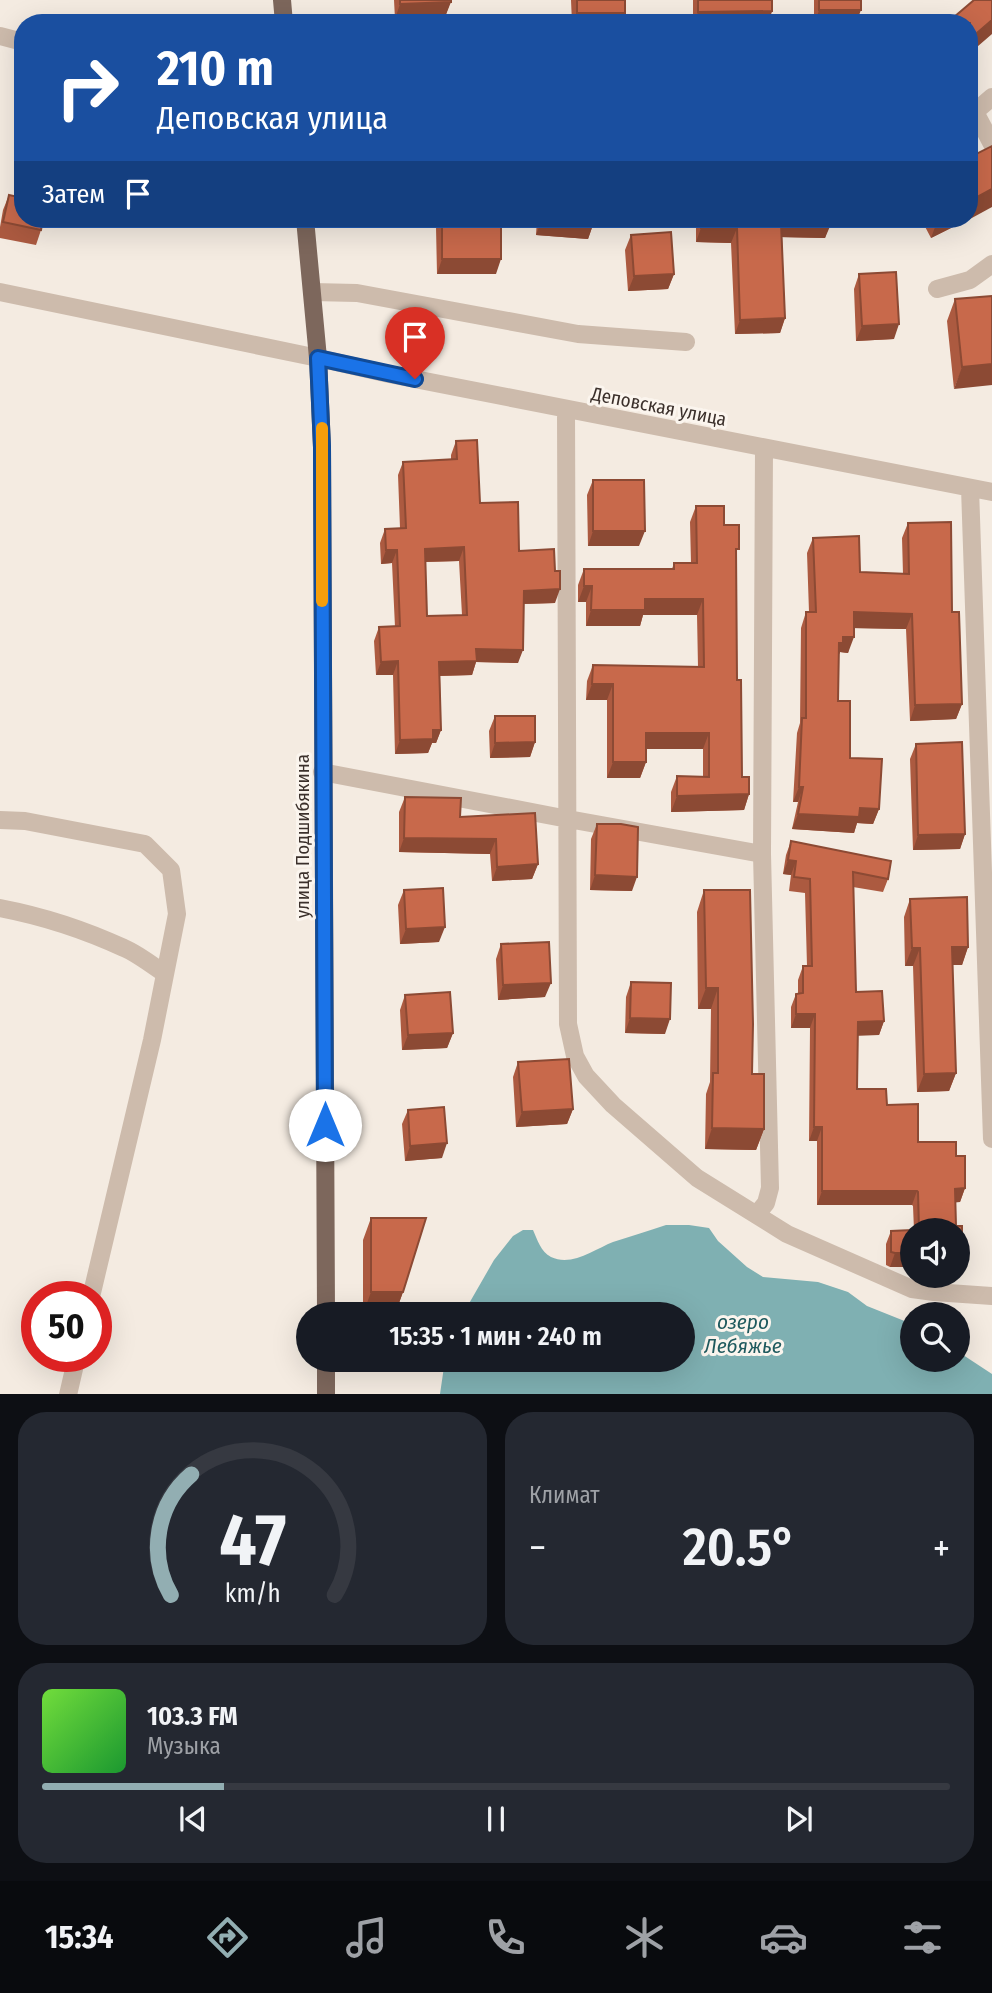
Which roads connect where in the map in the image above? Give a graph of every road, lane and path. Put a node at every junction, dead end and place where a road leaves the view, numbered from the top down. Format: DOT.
graph roads {
  1 [pos="992,97"];
  2 [pos="978,109"];
  3 [pos="978,123"];
  4 [pos="992,144"];
  5 [pos="306,228"];
  6 [pos="992,264"];
  7 [pos="937,289"];
  8 [pos="0,292"];
  9 [pos="312,292"];
  10 [pos="686,342"];
  11 [pos="318,358"];
  12 [pos="566,410"];
  13 [pos="764,449"];
  14 [pos="970,488"];
  15 [pos="992,492"];
  16 [pos="322,772"];
  17 [pos="568,819"];
  18 [pos="0,820"];
  19 [pos="762,854"];
  20 [pos="0,908"];
  21 [pos="165,974"];
  22 [pos="992,1139"];
  23 [pos="757,1214"];
  24 [pos="95,1281"];
  25 [pos="992,1296"];
  26 [pos="326,1302"];
  27 [pos="73,1372"];
  28 [pos="326,1372"];
  29 [pos="68,1394"];
  30 [pos="326,1394"];
  1 -- 2 [label="street"];
  3 -- 4 [label="street"];
  5 -- 9 [label="main road, улица Подшибякина"];
  6 -- 7 [label="street"];
  8 -- 11 [label="street, Деповская улица"];
  9 -- 10 [label="street"];
  9 -- 11 [label="main road, улица Подшибякина"];
  11 -- 12 [label="street, Деповская улица"];
  11 -- 16 [label="main road, улица Подшибякина"];
  12 -- 13 [label="street, Деповская улица"];
  12 -- 17 [label="street"];
  13 -- 14 [label="street, Деповская улица"];
  13 -- 19 [label="street"];
  14 -- 15 [label="street, Деповская улица"];
  14 -- 22 [label="street"];
  16 -- 17 [label="street"];
  16 -- 26 [label="main road, улица Подшибякина"];
  17 -- 19 [label="street"];
  17 -- 23 [label="street"];
  18 -- 21 [label="street"];
  19 -- 23 [label="street"];
  20 -- 21 [label="street"];
  21 -- 24 [label="street"];
  23 -- 25 [label="street"];
  27 -- 29 [label="street"];
  28 -- 30 [label="main road"];
}
